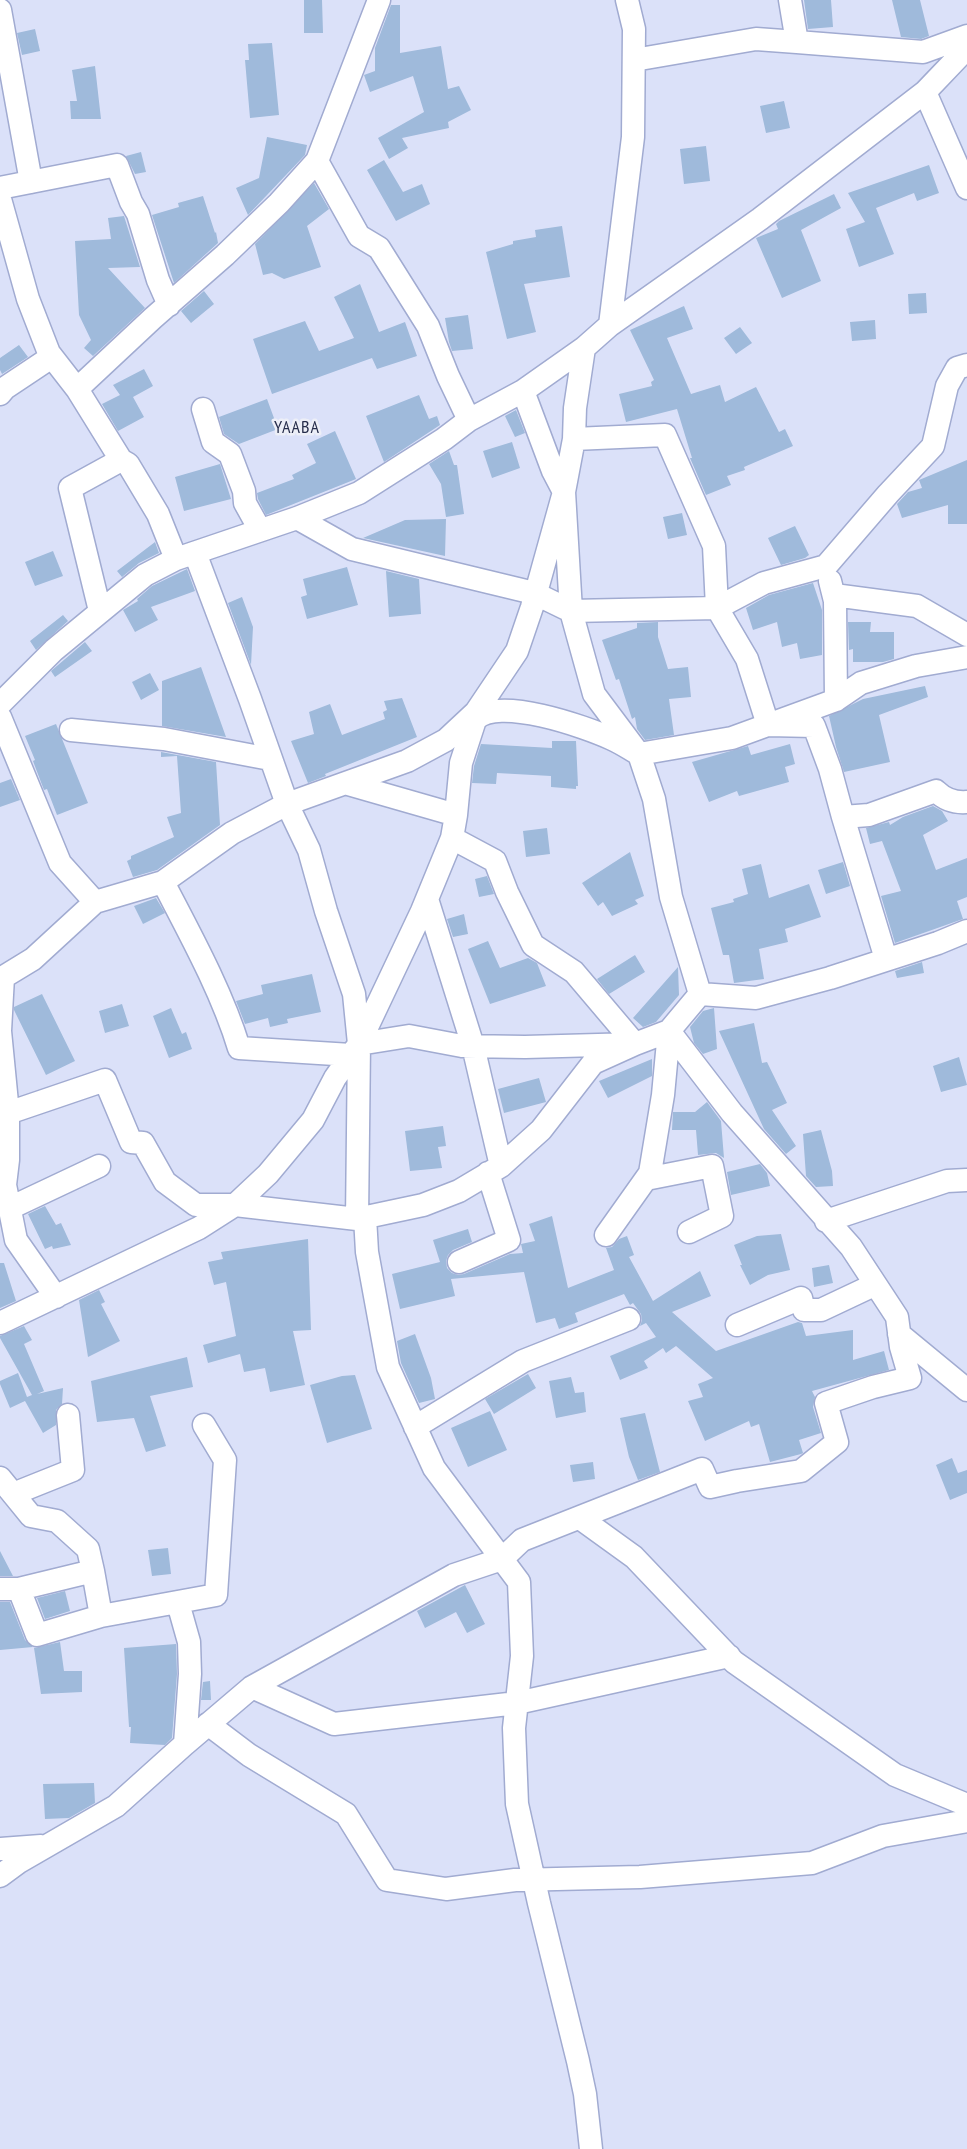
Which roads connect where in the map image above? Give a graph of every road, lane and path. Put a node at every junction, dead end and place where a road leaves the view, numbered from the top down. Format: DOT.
graph roads {
  1 [pos="379,0"];
  2 [pos="627,0"];
  3 [pos="790,0"];
  4 [pos="0,10"];
  5 [pos="967,36"];
  6 [pos="797,42"];
  7 [pos="967,48"];
  8 [pos="634,60"];
  9 [pos="925,92"];
  10 [pos="317,161"];
  11 [pos="31,182"];
  12 [pos="0,188"];
  13 [pos="967,188"];
  14 [pos="0,199"];
  15 [pos="169,305"];
  16 [pos="610,325"];
  17 [pos="584,348"];
  18 [pos="49,353"];
  19 [pos="967,365"];
  20 [pos="77,389"];
  21 [pos="522,391"];
  22 [pos="0,394"];
  23 [pos="202,409"];
  24 [pos="469,420"];
  25 [pos="574,439"];
  26 [pos="121,460"];
  27 [pos="564,492"];
  28 [pos="297,518"];
  29 [pos="260,530"];
  30 [pos="186,556"];
  31 [pos="826,566"];
  32 [pos="534,593"];
  33 [pos="834,595"];
  34 [pos="717,608"];
  35 [pos="100,611"];
  36 [pos="571,611"];
  37 [pos="967,635"];
  38 [pos="967,657"];
  39 [pos="836,700"];
  40 [pos="0,704"];
  41 [pos="476,716"];
  42 [pos="0,717"];
  43 [pos="768,725"];
  44 [pos="72,730"];
  45 [pos="639,754"];
  46 [pos="270,759"];
  47 [pos="348,784"];
  48 [pos="967,802"];
  49 [pos="286,804"];
  50 [pos="456,816"];
  51 [pos="843,817"];
  52 [pos="452,838"];
  53 [pos="164,882"];
  54 [pos="427,898"];
  55 [pos="95,902"];
  56 [pos="967,931"];
  57 [pos="886,959"];
  58 [pos="2,978"];
  59 [pos="700,994"];
  60 [pos="669,1031"];
  61 [pos="635,1044"];
  62 [pos="473,1046"];
  63 [pos="355,1049"];
  64 [pos="8,1113"];
  65 [pos="99,1166"];
  66 [pos="495,1170"];
  67 [pos="646,1178"];
  68 [pos="967,1180"];
  69 [pos="235,1205"];
  70 [pos="10,1208"];
  71 [pos="361,1218"];
  72 [pos="826,1221"];
  73 [pos="689,1232"];
  74 [pos="606,1235"];
  75 [pos="460,1262"];
  76 [pos="874,1286"];
  77 [pos="56,1297"];
  78 [pos="629,1319"];
  79 [pos="0,1323"];
  80 [pos="737,1325"];
  81 [pos="899,1334"];
  82 [pos="967,1390"];
  83 [pos="68,1415"];
  84 [pos="204,1425"];
  85 [pos="415,1427"];
  86 [pos="7,1486"];
  87 [pos="580,1518"];
  88 [pos="502,1559"];
  89 [pos="93,1571"];
  90 [pos="10,1589"];
  91 [pos="178,1603"];
  92 [pos="101,1616"];
  93 [pos="729,1656"];
  94 [pos="252,1687"];
  95 [pos="517,1703"];
  96 [pos="208,1724"];
  97 [pos="185,1744"];
  98 [pos="967,1805"];
  99 [pos="967,1821"];
  100 [pos="49,1845"];
  101 [pos="0,1849"];
  102 [pos="0,1876"];
  103 [pos="534,1880"];
  104 [pos="591,2149"];
  1 -- 10 [label="street"];
  2 -- 8 [label="street"];
  3 -- 6 [label="street"];
  4 -- 11 [label="street"];
  5 -- 6 [label="street"];
  6 -- 8 [label="street"];
  7 -- 9 [label="street"];
  8 -- 16 [label="street"];
  9 -- 13 [label="street"];
  9 -- 16 [label="street"];
  10 -- 15 [label="street"];
  10 -- 24 [label="street"];
  11 -- 12 [label="street"];
  11 -- 15 [label="street"];
  14 -- 18 [label="street"];
  15 -- 20 [label="street"];
  16 -- 17 [label="street"];
  17 -- 21 [label="street"];
  17 -- 25 [label="street"];
  18 -- 20 [label="street"];
  18 -- 22 [label="street"];
  19 -- 31 [label="street"];
  20 -- 26 [label="street"];
  21 -- 24 [label="street"];
  21 -- 27 [label="street"];
  23 -- 29 [label="street"];
  24 -- 28 [label="street"];
  25 -- 27 [label="street"];
  25 -- 34 [label="street"];
  26 -- 30 [label="street"];
  26 -- 35 [label="street"];
  27 -- 32 [label="street"];
  27 -- 36 [label="street"];
  28 -- 29 [label="street"];
  28 -- 32 [label="street"];
  29 -- 30 [label="street"];
  30 -- 35 [label="street"];
  30 -- 46 [label="street"];
  31 -- 33 [label="street"];
  31 -- 34 [label="street"];
  32 -- 36 [label="street"];
  32 -- 41 [label="street"];
  33 -- 37 [label="street"];
  33 -- 39 [label="street"];
  34 -- 36 [label="street"];
  34 -- 43 [label="street"];
  35 -- 40 [label="street"];
  36 -- 45 [label="street"];
  38 -- 39 [label="street"];
  39 -- 43 [label="street"];
  41 -- 45 [label="street"];
  41 -- 47 [label="street"];
  41 -- 50 [label="street"];
  42 -- 55 [label="street"];
  43 -- 45 [label="street"];
  43 -- 51 [label="street"];
  44 -- 46 [label="street"];
  45 -- 59 [label="street"];
  46 -- 49 [label="street"];
  47 -- 49 [label="street"];
  47 -- 50 [label="street"];
  48 -- 51 [label="street"];
  49 -- 53 [label="street"];
  49 -- 63 [label="street"];
  50 -- 52 [label="street"];
  51 -- 57 [label="street"];
  52 -- 54 [label="street"];
  52 -- 61 [label="street"];
  53 -- 55 [label="street"];
  53 -- 63 [label="street"];
  54 -- 62 [label="street"];
  54 -- 63 [label="street"];
  55 -- 58 [label="street"];
  56 -- 57 [label="street"];
  57 -- 59 [label="street"];
  58 -- 64 [label="street"];
  59 -- 60 [label="street"];
  60 -- 61 [label="street"];
  60 -- 67 [label="street"];
  60 -- 72 [label="street"];
  61 -- 62 [label="street"];
  61 -- 66 [label="street"];
  62 -- 63 [label="street"];
  62 -- 66 [label="street"];
  63 -- 69 [label="street"];
  63 -- 71 [label="street"];
  64 -- 69 [label="street"];
  64 -- 70 [label="street"];
  65 -- 70 [label="street"];
  66 -- 71 [label="street"];
  66 -- 75 [label="street"];
  67 -- 73 [label="street"];
  67 -- 74 [label="street"];
  68 -- 72 [label="street"];
  69 -- 71 [label="street"];
  69 -- 77 [label="street"];
  70 -- 77 [label="street"];
  71 -- 85 [label="street"];
  72 -- 76 [label="street"];
  76 -- 80 [label="street"];
  76 -- 81 [label="street"];
  77 -- 79 [label="street"];
  78 -- 85 [label="street"];
  81 -- 82 [label="street"];
  81 -- 87 [label="street"];
  83 -- 86 [label="street"];
  84 -- 91 [label="street"];
  85 -- 88 [label="street"];
  86 -- 89 [label="street"];
  87 -- 88 [label="street"];
  87 -- 93 [label="street"];
  88 -- 94 [label="street"];
  88 -- 95 [label="street"];
  89 -- 90 [label="street"];
  89 -- 92 [label="street"];
  90 -- 92 [label="street"];
  91 -- 92 [label="street"];
  91 -- 97 [label="street"];
  93 -- 95 [label="street"];
  93 -- 98 [label="street"];
  94 -- 95 [label="street"];
  94 -- 96 [label="street"];
  95 -- 103 [label="street"];
  96 -- 97 [label="street"];
  96 -- 103 [label="street"];
  97 -- 100 [label="street"];
  99 -- 103 [label="street"];
  100 -- 101 [label="street"];
  100 -- 102 [label="street"];
  103 -- 104 [label="street"];
}
